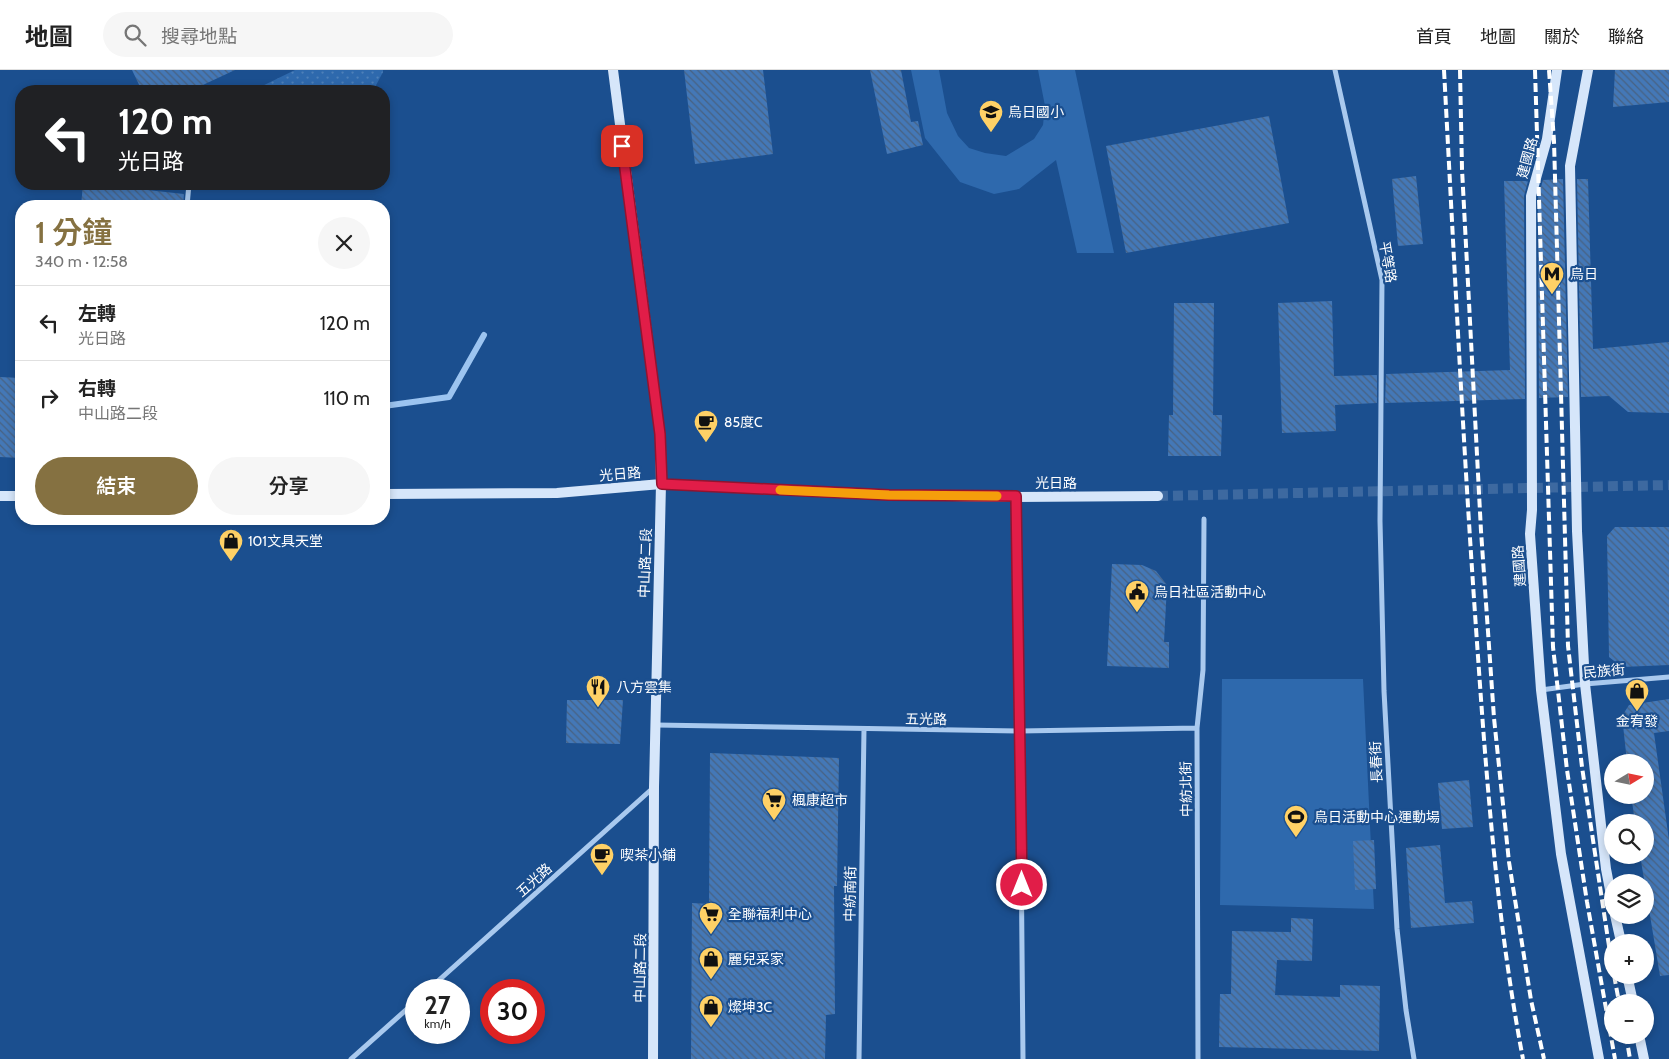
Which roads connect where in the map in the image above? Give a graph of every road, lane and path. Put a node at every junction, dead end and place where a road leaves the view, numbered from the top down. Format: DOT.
graph roads {
  1 [pos="613,70"];
  2 [pos="1335,70"];
  3 [pos="1557,70"];
  4 [pos="1588,70"];
  5 [pos="1380,463"];
  6 [pos="662,484"];
  7 [pos="390,494"];
  8 [pos="0,496"];
  9 [pos="15,496"];
  10 [pos="1016,496"];
  11 [pos="1158,496"];
  12 [pos="1204,519"];
  13 [pos="1669,677"];
  14 [pos="1585,684"];
  15 [pos="1541,690"];
  16 [pos="656,725"];
  17 [pos="1196,728"];
  18 [pos="864,729"];
  19 [pos="1020,731"];
  20 [pos="654,787"];
  21 [pos="1607,874"];
  22 [pos="440,979"];
  23 [pos="405,1011"];
  24 [pos="1641,1044"];
  25 [pos="351,1059"];
  26 [pos="653,1059"];
  27 [pos="859,1059"];
  28 [pos="1023,1059"];
  29 [pos="1198,1059"];
  30 [pos="1414,1059"];
  31 [pos="1599,1059"];
  32 [pos="1644,1059"];
  1 -- 6 [label="main road, 中山路二段"];
  2 -- 5 [label="street, 平等路"];
  3 -- 15 [label="main road, 建國路"];
  4 -- 14 [label="main road"];
  5 -- 30 [label="street, 長春街"];
  6 -- 7 [label="main road, 光日路"];
  6 -- 10 [label="main road, 光日路"];
  6 -- 16 [label="main road, 中山路二段"];
  8 -- 9 [label="main road"];
  10 -- 11 [label="main road, 光日路"];
  10 -- 19 [label="street"];
  12 -- 17 [label="street, 中紡北街"];
  13 -- 14 [label="street, 民族街"];
  14 -- 15 [label="street, 民族街"];
  14 -- 21 [label="main road"];
  15 -- 31 [label="main road, 建國路"];
  16 -- 18 [label="street, 五光路"];
  16 -- 20 [label="main road, 中山路二段"];
  17 -- 19 [label="street, 五光路"];
  17 -- 29 [label="street, 中紡北街"];
  18 -- 19 [label="street, 五光路"];
  18 -- 27 [label="street, 中紡南街"];
  19 -- 28 [label="street"];
  20 -- 22 [label="street, 五光路"];
  20 -- 26 [label="main road, 中山路二段"];
  23 -- 25 [label="street"];
  24 -- 32 [label="main road"];
}
